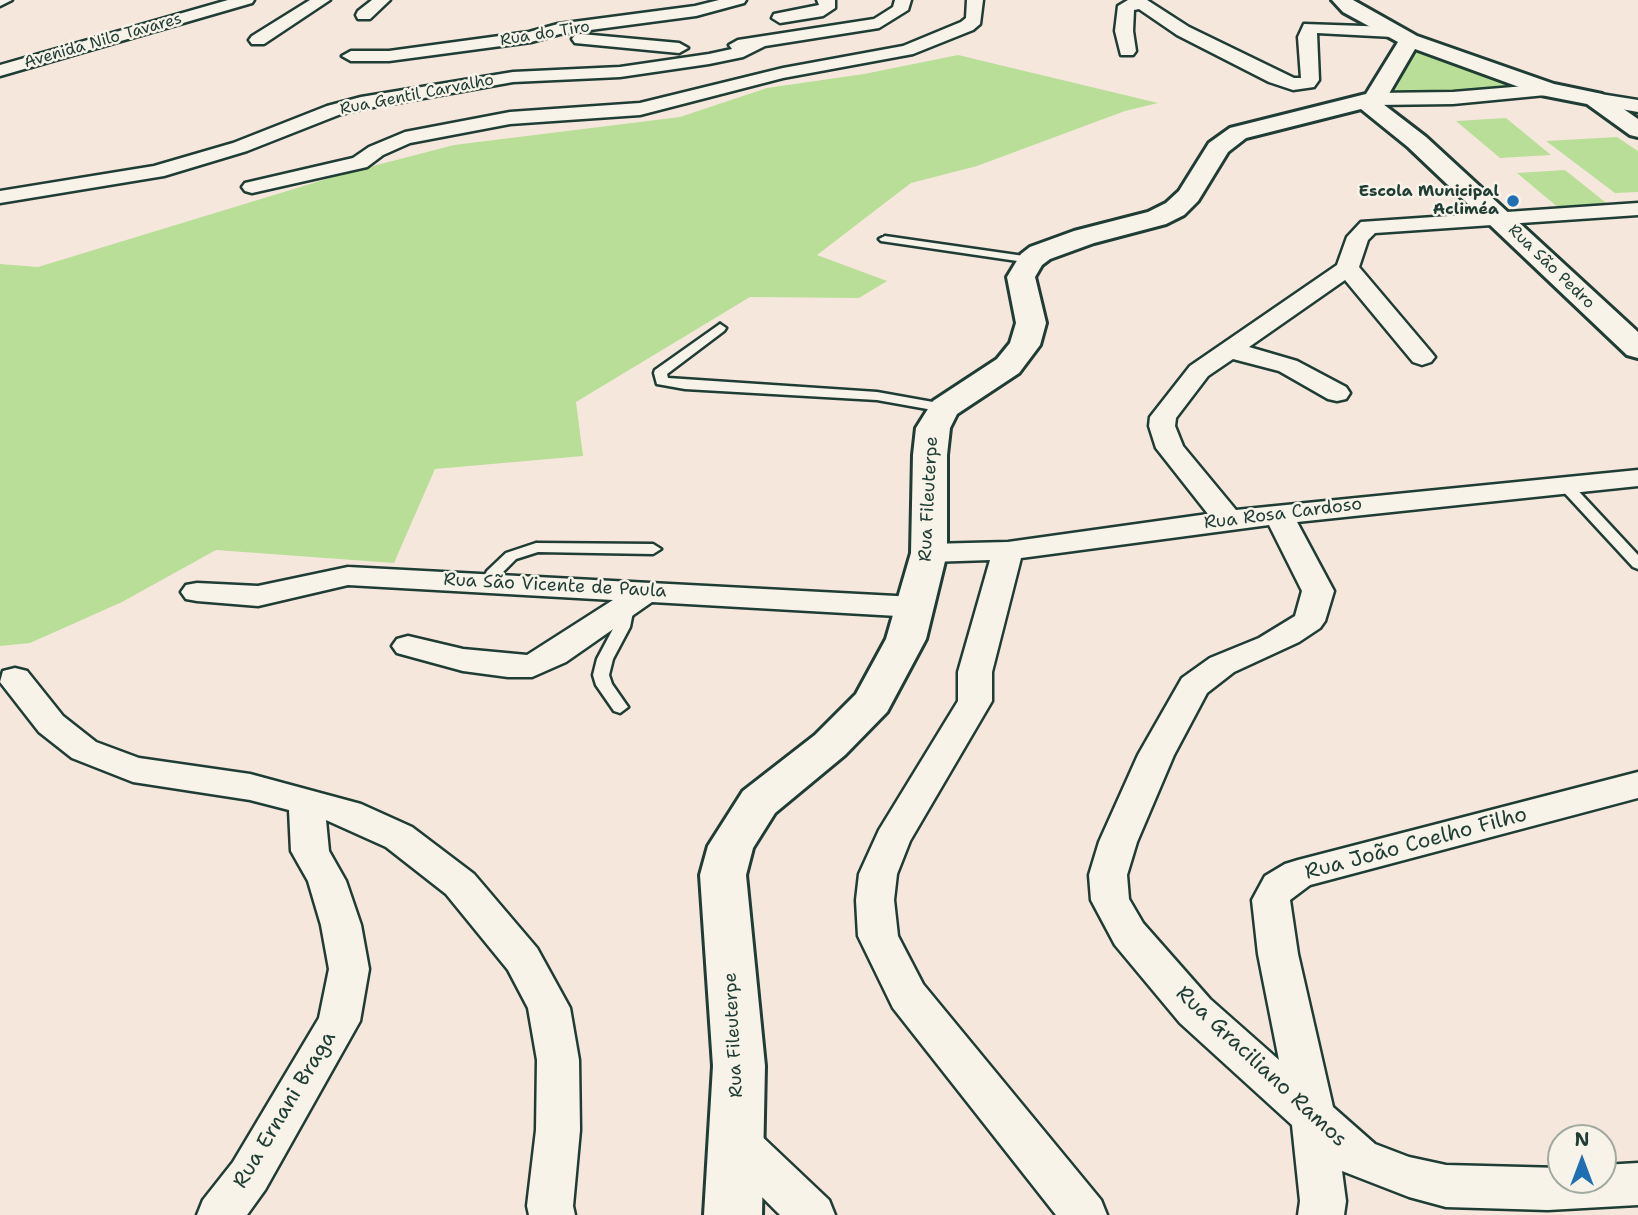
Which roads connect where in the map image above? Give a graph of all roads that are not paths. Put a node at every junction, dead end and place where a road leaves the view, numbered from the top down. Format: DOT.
graph roads {
  1 [pos="246,0"];
  2 [pos="322,0"];
  3 [pos="382,0"];
  4 [pos="738,0"];
  5 [pos="825,0"];
  6 [pos="903,0"];
  7 [pos="975,0"];
  8 [pos="1342,0"];
  9 [pos="1138,2"];
  10 [pos="364,15"];
  11 [pos="779,18"];
  12 [pos="1402,36"];
  13 [pos="531,37"];
  14 [pos="258,40"];
  15 [pos="758,43"];
  16 [pos="1128,51"];
  17 [pos="55,54"];
  18 [pos="351,56"];
  19 [pos="0,71"];
  20 [pos="0,88"];
  21 [pos="1549,90"];
  22 [pos="1594,99"];
  23 [pos="1371,101"];
  24 [pos="1638,106"];
  25 [pos="1638,130"];
  26 [pos="252,187"];
  27 [pos="0,197"];
  28 [pos="1638,209"];
  29 [pos="1500,218"];
  30 [pos="885,239"];
  31 [pos="1031,260"];
  32 [pos="1348,268"];
  33 [pos="720,328"];
  34 [pos="1638,349"];
  35 [pos="1230,350"];
  36 [pos="1422,356"];
  37 [pos="1337,393"];
  38 [pos="944,408"];
  39 [pos="1638,478"];
  40 [pos="1565,485"];
  41 [pos="1278,514"];
  42 [pos="1228,520"];
  43 [pos="653,549"];
  44 [pos="1008,551"];
  45 [pos="929,553"];
  46 [pos="1638,564"];
  47 [pos="490,582"];
  48 [pos="197,593"];
  49 [pos="636,599"];
  50 [pos="915,607"];
  51 [pos="408,646"];
  52 [pos="15,679"];
  53 [pos="620,707"];
  54 [pos="1638,786"];
  55 [pos="306,800"];
  56 [pos="1313,1118"];
  57 [pos="738,1143"];
  58 [pos="1638,1184"];
  59 [pos="220,1215"];
  60 [pos="552,1215"];
  61 [pos="733,1215"];
  62 [pos="812,1215"];
  63 [pos="1084,1215"];
  64 [pos="1321,1215"];
  1 -- 17 [label="street, Avenida Nilo Tavares"];
  2 -- 14 [label="street"];
  3 -- 10 [label="street"];
  4 -- 13 [label="street, Rua do Tiro"];
  5 -- 11 [label="street"];
  6 -- 15 [label="street"];
  7 -- 26 [label="street"];
  8 -- 12 [label="main road"];
  9 -- 12 [label="street"];
  9 -- 16 [label="street"];
  12 -- 21 [label="main road"];
  12 -- 23 [label="main road"];
  13 -- 15 [label="street"];
  13 -- 18 [label="street, Rua do Tiro"];
  15 -- 27 [label="street, Rua Gentil Carvalho"];
  17 -- 19 [label="street, Avenida Nilo Tavares"];
  17 -- 20 [label="street"];
  21 -- 22 [label="main road"];
  21 -- 23 [label="street"];
  22 -- 24 [label="street"];
  22 -- 25 [label="main road"];
  23 -- 29 [label="main road, Rua São Pedro"];
  23 -- 31 [label="main road"];
  28 -- 29 [label="street"];
  29 -- 32 [label="street"];
  29 -- 34 [label="main road, Rua São Pedro"];
  30 -- 31 [label="lane"];
  31 -- 38 [label="main road"];
  32 -- 35 [label="street"];
  32 -- 36 [label="street"];
  33 -- 38 [label="lane"];
  35 -- 37 [label="street"];
  35 -- 42 [label="street"];
  38 -- 45 [label="main road, Rua Fileuterpe"];
  39 -- 40 [label="street, Rua Rosa Cardoso"];
  40 -- 41 [label="street, Rua Rosa Cardoso"];
  40 -- 46 [label="lane"];
  41 -- 42 [label="street, Rua Rosa Cardoso"];
  41 -- 56 [label="street, Rua Graciliano Ramos"];
  42 -- 44 [label="street, Rua Rosa Cardoso"];
  43 -- 47 [label="lane"];
  44 -- 45 [label="street, Rua Rosa Cardoso"];
  44 -- 63 [label="street"];
  45 -- 50 [label="main road, Rua Fileuterpe"];
  47 -- 48 [label="street, Rua São Vicente de Paula"];
  47 -- 49 [label="street, Rua São Vicente de Paula"];
  49 -- 50 [label="street, Rua São Vicente de Paula"];
  49 -- 51 [label="street"];
  49 -- 53 [label="lane"];
  50 -- 57 [label="main road, Rua Fileuterpe"];
  52 -- 55 [label="street"];
  54 -- 56 [label="street, Rua João Coelho Filho"];
  55 -- 59 [label="street, Rua Ernani Braga"];
  55 -- 60 [label="street"];
  56 -- 58 [label="street, Rua Graciliano Ramos"];
  56 -- 64 [label="street, Rua João Coelho Filho"];
  57 -- 61 [label="main road, Rua Fileuterpe"];
  57 -- 62 [label="street"];
}
